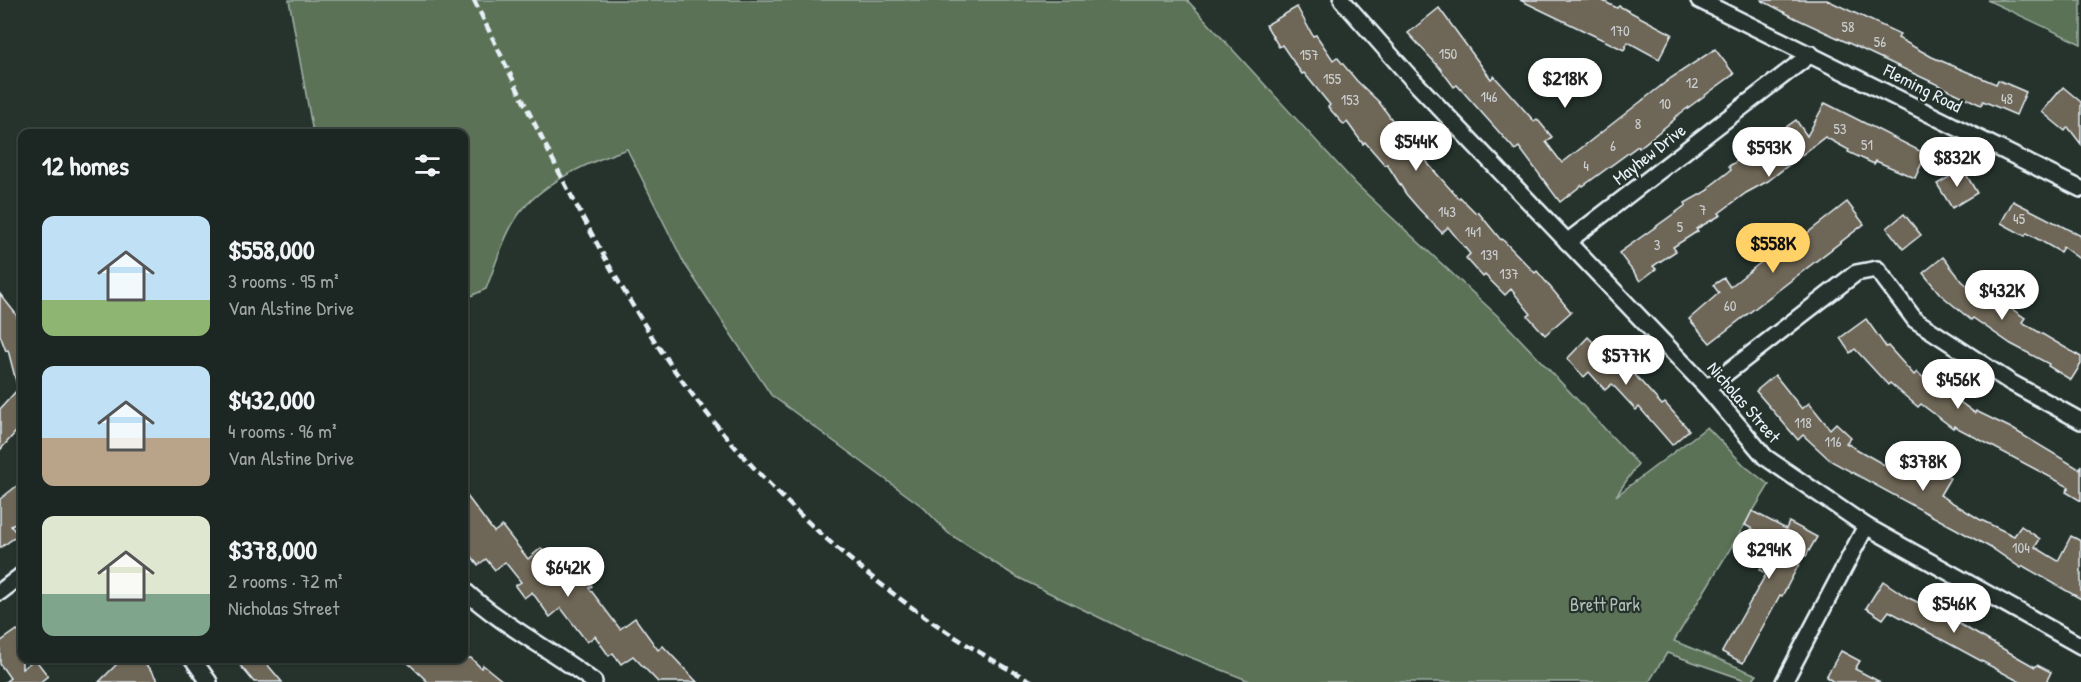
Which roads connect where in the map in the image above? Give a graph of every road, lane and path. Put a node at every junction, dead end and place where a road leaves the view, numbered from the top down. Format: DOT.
graph roads {
  1 [pos="1342,0"];
  2 [pos="1699,0"];
  3 [pos="1811,54"];
  4 [pos="2081,189"];
  5 [pos="1567,242"];
  6 [pos="1707,388"];
  7 [pos="2081,421"];
  8 [pos="1866,525"];
  9 [pos="18,578"];
  10 [pos="0,592"];
  11 [pos="468,594"];
  12 [pos="2081,646"];
  13 [pos="196,663"];
  14 [pos="209,682"];
  15 [pos="594,682"];
  16 [pos="1784,682"];
  1 -- 5 [label="street, Nicholas Street"];
  2 -- 3 [label="street"];
  3 -- 4 [label="street, Fleming Road"];
  3 -- 5 [label="street, Mayhew Drive"];
  5 -- 6 [label="street, Nicholas Street"];
  6 -- 7 [label="street"];
  6 -- 8 [label="street, Nicholas Street"];
  8 -- 12 [label="street, Nicholas Street"];
  8 -- 16 [label="street"];
  9 -- 10 [label="street"];
  11 -- 15 [label="street"];
  13 -- 14 [label="street"];
}
